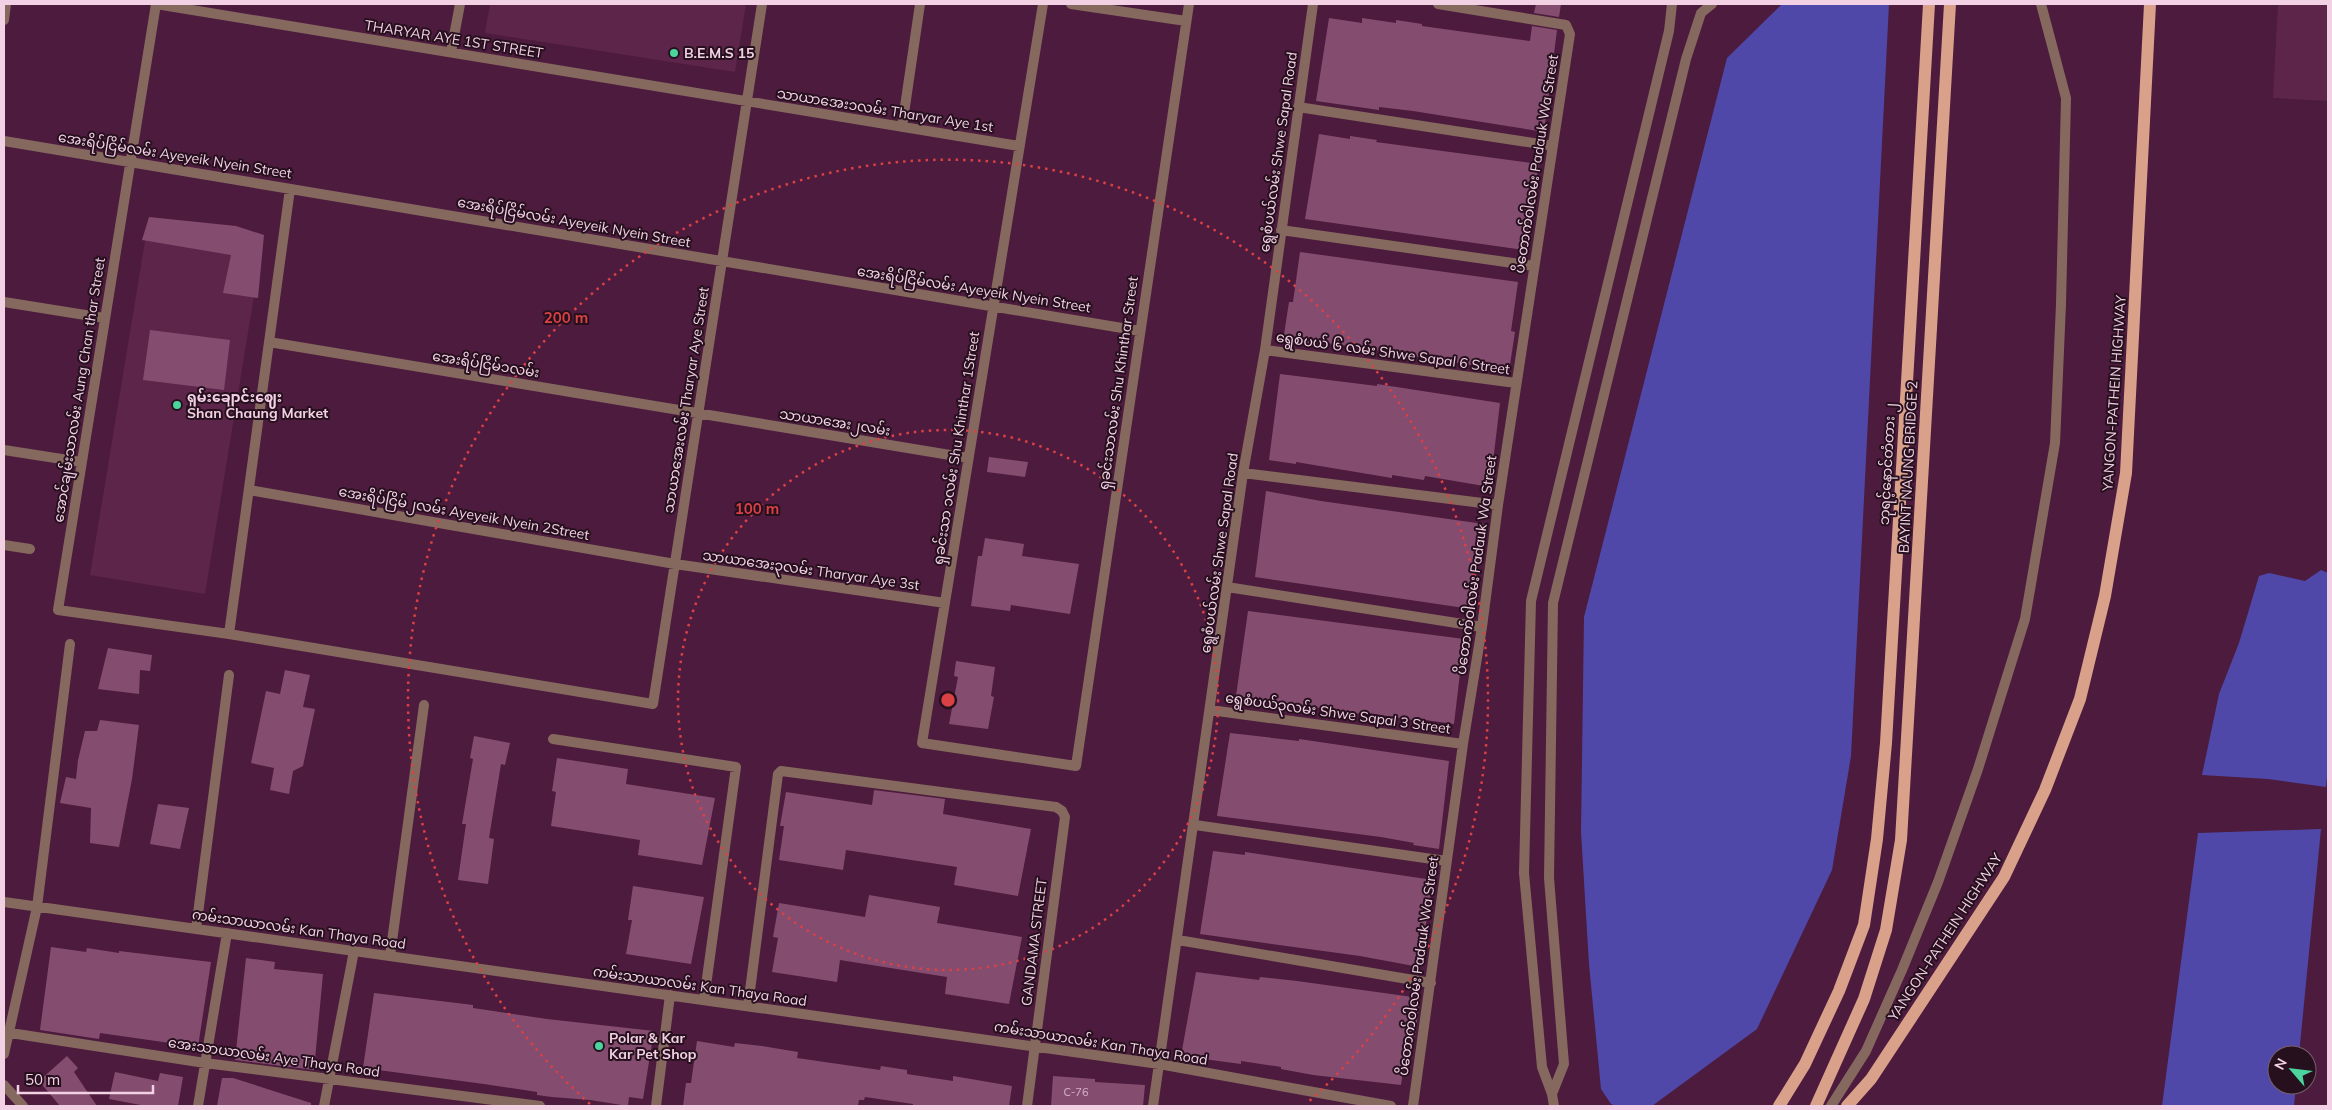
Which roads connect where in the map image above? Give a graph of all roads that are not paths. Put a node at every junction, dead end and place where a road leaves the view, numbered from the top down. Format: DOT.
graph roads {
  1 [pos="6,4"];
  2 [pos="156,4"];
  3 [pos="460,4"];
  4 [pos="762,4"];
  5 [pos="920,4"];
  6 [pos="1042,4"];
  7 [pos="1071,4"];
  8 [pos="1189,4"];
  9 [pos="1313,4"];
  10 [pos="1438,4"];
  11 [pos="1672,4"];
  12 [pos="1712,4"];
  13 [pos="1929,4"];
  14 [pos="1950,4"];
  15 [pos="2041,4"];
  16 [pos="2150,4"];
  17 [pos="4,20"];
  18 [pos="1186,21"];
  19 [pos="451,52"];
  20 [pos="747,101"];
  21 [pos="1298,108"];
  22 [pos="902,126"];
  23 [pos="4,141"];
  24 [pos="1019,146"];
  25 [pos="1553,146"];
  26 [pos="130,162"];
  27 [pos="290,188"];
  28 [pos="1281,230"];
  29 [pos="722,261"];
  30 [pos="1534,266"];
  31 [pos="4,302"];
  32 [pos="993,306"];
  33 [pos="104,318"];
  34 [pos="1140,330"];
  35 [pos="269,342"];
  36 [pos="1265,350"];
  37 [pos="1516,383"];
  38 [pos="698,413"];
  39 [pos="4,450"];
  40 [pos="968,458"];
  41 [pos="81,462"];
  42 [pos="1243,473"];
  43 [pos="249,490"];
  44 [pos="1498,505"];
  45 [pos="4,546"];
  46 [pos="30,549"];
  47 [pos="674,564"];
  48 [pos="1228,587"];
  49 [pos="944,603"];
  50 [pos="1482,627"];
  51 [pos="229,634"];
  52 [pos="70,644"];
  53 [pos="229,675"];
  54 [pos="424,705"];
  55 [pos="1210,710"];
  56 [pos="553,739"];
  57 [pos="1463,744"];
  58 [pos="1076,766"];
  59 [pos="1195,825"];
  60 [pos="1446,861"];
  61 [pos="4,902"];
  62 [pos="37,906"];
  63 [pos="196,929"];
  64 [pos="227,933"];
  65 [pos="1178,940"];
  66 [pos="354,951"];
  67 [pos="390,956"];
  68 [pos="1431,983"];
  69 [pos="670,996"];
  70 [pos="704,1000"];
  71 [pos="748,1006"];
  72 [pos="7,1032"];
  73 [pos="1034,1047"];
  74 [pos="4,1054"];
  75 [pos="205,1063"];
  76 [pos="1159,1064"];
  77 [pos="329,1078"];
  78 [pos="4,1085"];
  79 [pos="1552,1094"];
  80 [pos="448,1095"];
  81 [pos="520,1105"];
  82 [pos="23,1106"];
  83 [pos="198,1106"];
  84 [pos="324,1106"];
  85 [pos="447,1106"];
  86 [pos="540,1106"];
  87 [pos="656,1106"];
  88 [pos="1027,1106"];
  89 [pos="1153,1106"];
  90 [pos="1391,1106"];
  91 [pos="1413,1106"];
  92 [pos="1554,1106"];
  93 [pos="1780,1106"];
  94 [pos="1816,1106"];
  95 [pos="1831,1106"];
  96 [pos="1847,1106"];
  1 -- 17 [label="street"];
  2 -- 19 [label="street, THARYAR AYE 1ST STREET"];
  2 -- 26 [label="street, အောင်ချမ်းသာလမ်း Aung Chan thar Street"];
  3 -- 19 [label="street"];
  4 -- 20 [label="street"];
  5 -- 22 [label="street"];
  6 -- 24 [label="street, ရှခင်းသာ ၁လမ်း Shu Khinthar 1Street"];
  7 -- 18 [label="street"];
  8 -- 18 [label="street, ရှခင်းသာလမ်း Shu Khinthar Street"];
  9 -- 21 [label="street, ရွေစံပယ်လမ်း Shwe Sapal Road"];
  10 -- 25 [label="street, ပိတောက်ဝါလမ်း Padauk Wa Street"];
  11 -- 79 [label="street"];
  12 -- 79 [label="street"];
  13 -- 93 [label="main road, ဘုရင့်နောင်တံတား ၂"];
  14 -- 94 [label="main road, BAYINT NAUNG BRIDGE 2"];
  15 -- 95 [label="street"];
  16 -- 96 [label="main road, YANGON-PATHEIN HIGHWAY"];
  18 -- 34 [label="street, ရှခင်းသာလမ်း Shu Khinthar Street"];
  19 -- 20 [label="street, THARYAR AYE 1ST STREET"];
  20 -- 22 [label="street, သာယာအေး၁လမ်း Tharyar Aye 1st"];
  20 -- 29 [label="street, သာယာအေးလမ်း Tharyar Aye Street"];
  21 -- 25 [label="street"];
  21 -- 28 [label="street, ရွေစံပယ်လမ်း Shwe Sapal Road"];
  22 -- 24 [label="street, သာယာအေး၁လမ်း Tharyar Aye 1st"];
  23 -- 26 [label="street, အေးရိပ်ငြိမ်လမ်း Ayeyeik Nyein Street"];
  24 -- 32 [label="street, ရှခင်းသာ ၁လမ်း Shu Khinthar 1Street"];
  25 -- 30 [label="street, ပိတောက်ဝါလမ်း Padauk Wa Street"];
  26 -- 27 [label="street, အေးရိပ်ငြိမ်လမ်း Ayeyeik Nyein Street"];
  26 -- 33 [label="street, အောင်ချမ်းသာလမ်း Aung Chan thar Street"];
  27 -- 29 [label="street, အေးရိပ်ငြိမ်လမ်း Ayeyeik Nyein Street"];
  27 -- 35 [label="street"];
  28 -- 30 [label="street"];
  28 -- 36 [label="street, ရွေစံပယ်လမ်း Shwe Sapal Road"];
  29 -- 32 [label="street, အေးရိပ်ငြိမ်လမ်း Ayeyeik Nyein Street"];
  29 -- 38 [label="street, သာယာအေးလမ်း Tharyar Aye Street"];
  30 -- 37 [label="street, ပိတောက်ဝါလမ်း Padauk Wa Street"];
  31 -- 33 [label="street"];
  32 -- 34 [label="street, အေးရိပ်ငြိမ်လမ်း Ayeyeik Nyein Street"];
  32 -- 40 [label="street, ရှခင်းသာ ၁လမ်း Shu Khinthar 1Street"];
  33 -- 41 [label="street, အောင်ချမ်းသာလမ်း Aung Chan thar Street"];
  34 -- 58 [label="street, ရှခင်းသာလမ်း Shu Khinthar Street"];
  35 -- 38 [label="street, အေးရိပ်ငြိမ်၁လမ်း"];
  35 -- 43 [label="street"];
  36 -- 37 [label="street, ရွေစံပယ် ၆ လမ်း Shwe Sapal 6 Street"];
  36 -- 42 [label="street, ရွေစံပယ်လမ်း Shwe Sapal Road"];
  37 -- 44 [label="street, ပိတောက်ဝါလမ်း Padauk Wa Street"];
  38 -- 40 [label="street, သာယာအေး၂လမ်း"];
  38 -- 47 [label="street, သာယာအေးလမ်း Tharyar Aye Street"];
  39 -- 41 [label="street"];
  40 -- 49 [label="street, ရှခင်းသာ ၁လမ်း Shu Khinthar 1Street"];
  41 -- 51 [label="street, အောင်ချမ်းသာလမ်း Aung Chan thar Street"];
  42 -- 44 [label="street"];
  42 -- 48 [label="street, ရွေစံပယ်လမ်း Shwe Sapal Road"];
  43 -- 47 [label="street, အေးရိပ်ငြိမ်၂လမ်း Ayeyeik Nyein 2Street"];
  43 -- 51 [label="street"];
  44 -- 50 [label="street, ပိတောက်ဝါလမ်း Padauk Wa Street"];
  45 -- 46 [label="street"];
  47 -- 49 [label="street, သာယာအေး၃လမ်း Tharyar Aye 3st"];
  47 -- 51 [label="street, သာယာအေးလမ်း Tharyar Aye Street"];
  48 -- 50 [label="street"];
  48 -- 55 [label="street, ရွေစံပယ်လမ်း Shwe Sapal Road"];
  49 -- 58 [label="street, ရှခင်းသာ ၁လမ်း Shu Khinthar 1Street"];
  50 -- 57 [label="street, ပိတောက်ဝါလမ်း Padauk Wa Street"];
  52 -- 62 [label="street"];
  53 -- 63 [label="street"];
  54 -- 67 [label="street"];
  55 -- 57 [label="street, ရွေစံပယ်၃လမ်း Shwe Sapal 3 Street"];
  55 -- 59 [label="street, ရွေစံပယ်လမ်း Shwe Sapal Road"];
  56 -- 70 [label="street"];
  57 -- 60 [label="street, ပိတောက်ဝါလမ်း Padauk Wa Street"];
  59 -- 60 [label="street"];
  59 -- 65 [label="street, ရွေစံပယ်လမ်း Shwe Sapal Road"];
  60 -- 68 [label="street, ပိတောက်ဝါလမ်း Padauk Wa Street"];
  61 -- 62 [label="street, ကမ်းသာယာလမ်း Kan Thaya Road"];
  62 -- 63 [label="street, ကမ်းသာယာလမ်း Kan Thaya Road"];
  62 -- 72 [label="street"];
  63 -- 64 [label="street, ကမ်းသာယာလမ်း Kan Thaya Road"];
  64 -- 66 [label="street, ကမ်းသာယာလမ်း Kan Thaya Road"];
  64 -- 75 [label="street"];
  65 -- 68 [label="street"];
  65 -- 76 [label="street, ရွေစံပယ်လမ်း Shwe Sapal Road"];
  66 -- 67 [label="street, ကမ်းသာယာလမ်း Kan Thaya Road"];
  66 -- 77 [label="street"];
  67 -- 69 [label="street, ကမ်းသာယာလမ်း Kan Thaya Road"];
  68 -- 91 [label="street, ပိတောက်ဝါလမ်း Padauk Wa Street"];
  69 -- 70 [label="street, ကမ်းသာယာလမ်း Kan Thaya Road"];
  69 -- 87 [label="street"];
  70 -- 71 [label="street, ကမ်းသာယာလမ်း Kan Thaya Road"];
  71 -- 73 [label="street, ကမ်းသာယာလမ်း Kan Thaya Road"];
  71 -- 73 [label="street, GANDAMA STREET"];
  72 -- 74 [label="street"];
  72 -- 75 [label="street, အေးသာယာလမ်း Aye Thaya Road"];
  73 -- 76 [label="street, ကမ်းသာယာလမ်း Kan Thaya Road"];
  73 -- 88 [label="street, GANDAMA STREET"];
  75 -- 77 [label="street, အေးသာယာလမ်း Aye Thaya Road"];
  75 -- 83 [label="street"];
  76 -- 89 [label="street, ရွေစံပယ်လမ်း Shwe Sapal Road"];
  76 -- 90 [label="street, ကမ်းသာယာလမ်း Kan Thaya Road"];
  77 -- 80 [label="street, အေးသာယာလမ်း Aye Thaya Road"];
  77 -- 84 [label="street"];
  78 -- 82 [label="street"];
  79 -- 92 [label="street"];
  80 -- 81 [label="street, အေးသာယာလမ်း Aye Thaya Road"];
  80 -- 85 [label="street"];
  81 -- 86 [label="street, အေးသာယာလမ်း Aye Thaya Road"];
}
